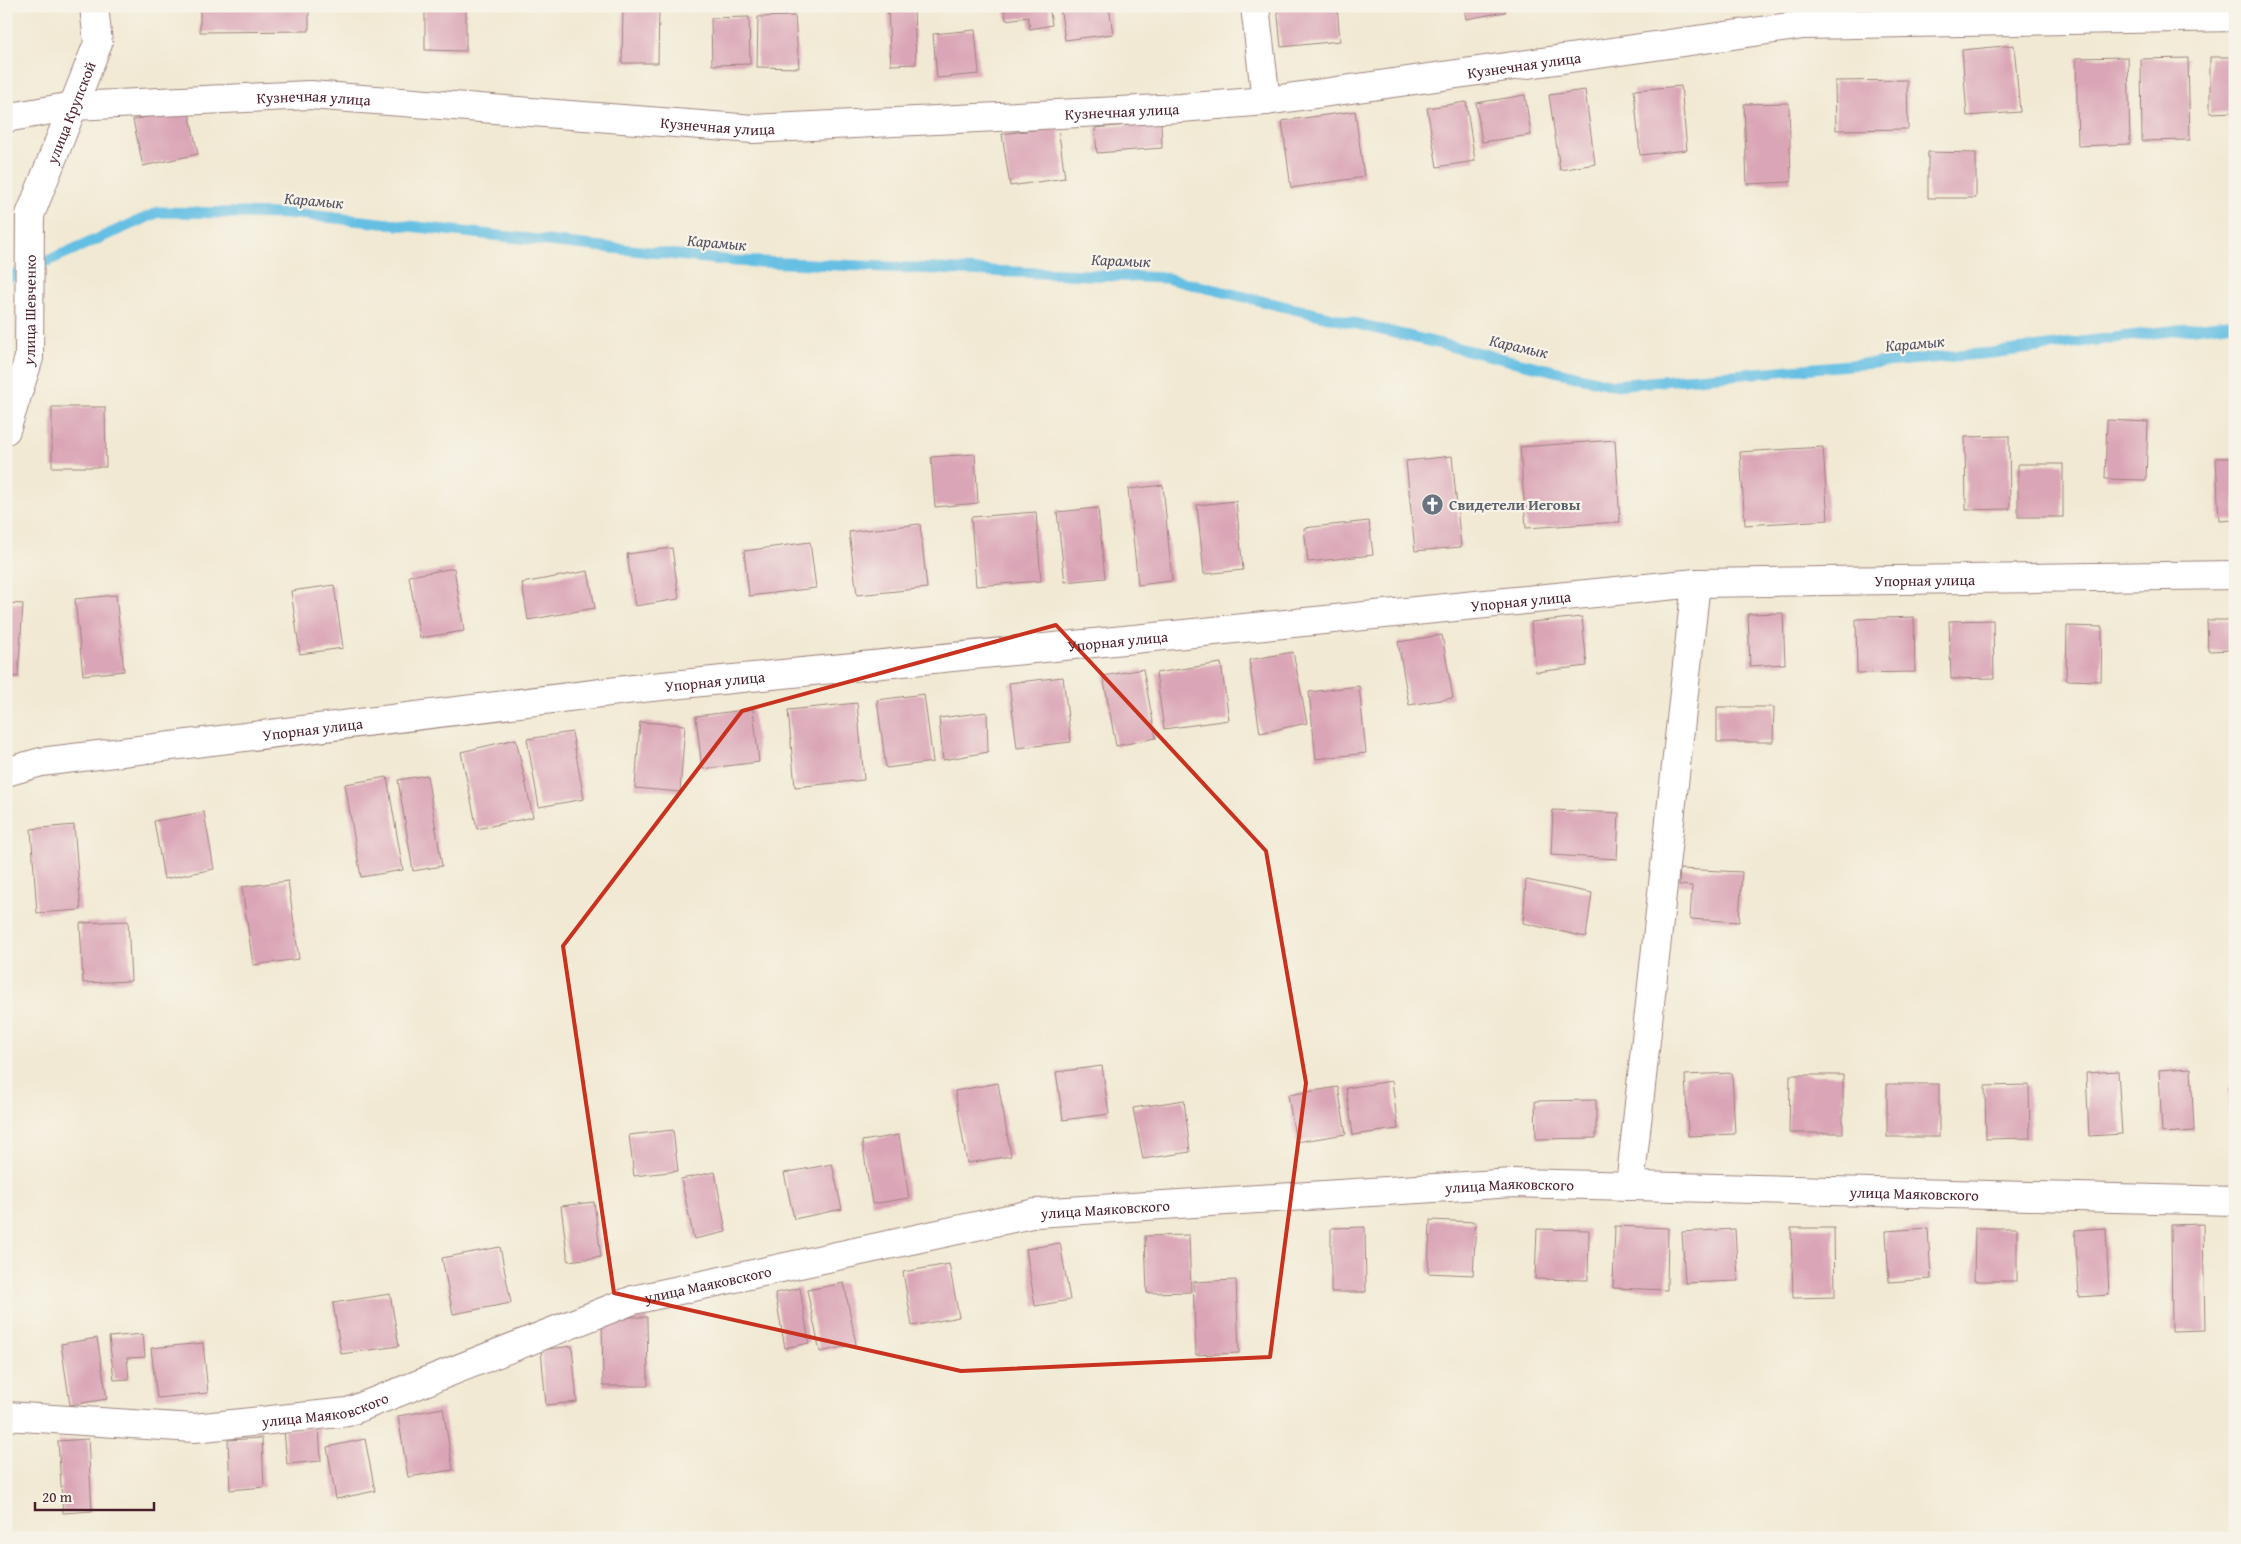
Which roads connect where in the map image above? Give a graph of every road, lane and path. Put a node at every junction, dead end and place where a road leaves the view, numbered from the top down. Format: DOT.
graph roads {
  1 [pos="94,6"];
  2 [pos="1255,6"];
  3 [pos="2235,17"];
  4 [pos="1266,101"];
  5 [pos="73,106"];
  6 [pos="6,118"];
  7 [pos="30,215"];
  8 [pos="6,430"];
  9 [pos="2235,576"];
  10 [pos="1696,583"];
  11 [pos="6,772"];
  12 [pos="1630,1186"];
  13 [pos="2235,1201"];
  14 [pos="6,1416"];
  1 -- 5 [label="street, улица Крупской"];
  2 -- 4 [label="street"];
  3 -- 4 [label="street, Кузнечная улица"];
  4 -- 5 [label="street, Кузнечная улица"];
  5 -- 6 [label="street, Кузнечная улица"];
  5 -- 7 [label="street, улица Крупской"];
  7 -- 8 [label="street, улица Шевченко"];
  9 -- 10 [label="street, Упорная улица"];
  10 -- 11 [label="street, Упорная улица"];
  10 -- 12 [label="street"];
  12 -- 13 [label="street, улица Маяковского"];
  12 -- 14 [label="street, улица Маяковского"];
}
